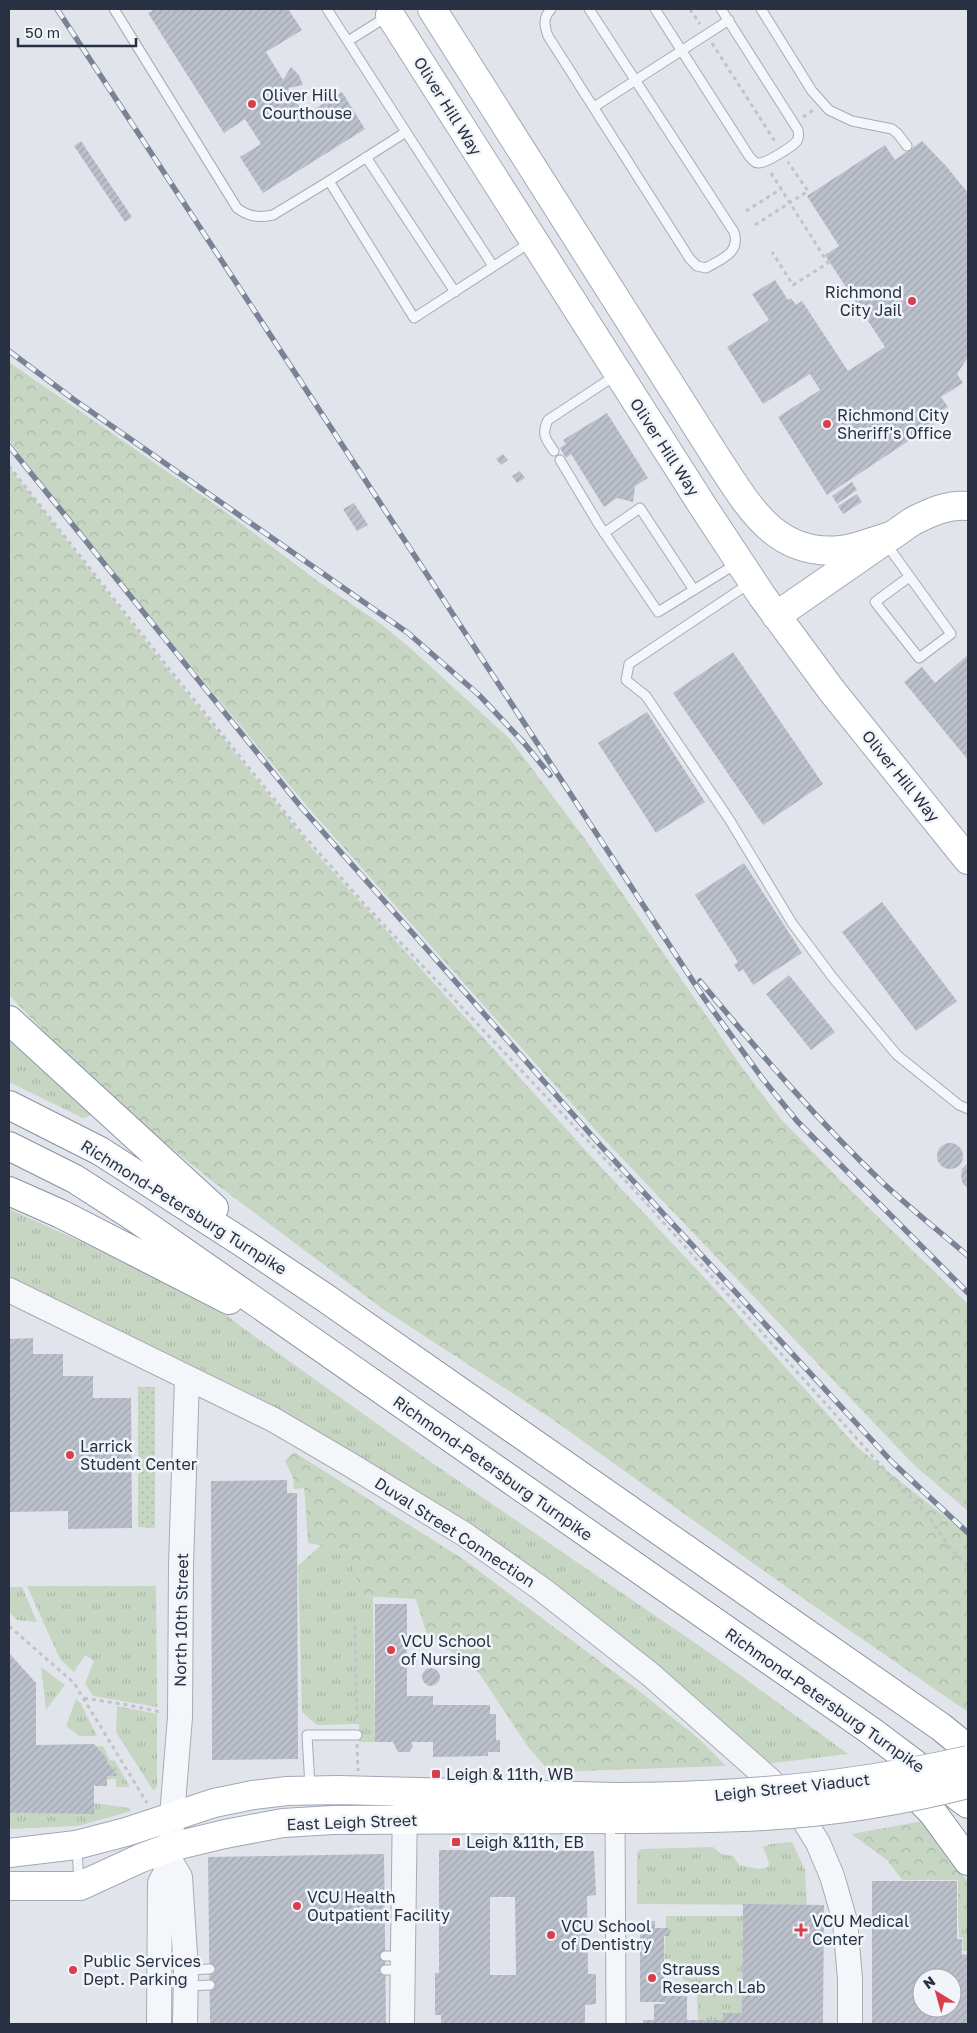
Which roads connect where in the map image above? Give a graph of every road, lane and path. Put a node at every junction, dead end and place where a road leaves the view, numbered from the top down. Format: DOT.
graph roads {
  1 [pos="114,9"];
  2 [pos="327,9"];
  3 [pos="419,9"];
  4 [pos="432,9"];
  5 [pos="551,9"];
  6 [pos="589,9"];
  7 [pos="655,9"];
  8 [pos="690,9"];
  9 [pos="721,9"];
  10 [pos="761,9"];
  11 [pos="391,12"];
  12 [pos="729,20"];
  13 [pos="702,27"];
  14 [pos="348,41"];
  15 [pos="712,42"];
  16 [pos="681,50"];
  17 [pos="635,80"];
  18 [pos="594,107"];
  19 [pos="813,110"];
  20 [pos="802,118"];
  21 [pos="406,132"];
  22 [pos="778,146"];
  23 [pos="907,146"];
  24 [pos="366,157"];
  25 [pos="788,162"];
  26 [pos="770,173"];
  27 [pos="329,181"];
  28 [pos="781,189"];
  29 [pos="790,203"];
  30 [pos="746,211"];
  31 [pos="755,225"];
  32 [pos="533,240"];
  33 [pos="772,252"];
  34 [pos="493,266"];
  35 [pos="455,292"];
  36 [pos="618,373"];
  37 [pos="554,451"];
  38 [pos="560,460"];
  39 [pos="9,466"];
  40 [pos="968,506"];
  41 [pos="604,532"];
  42 [pos="890,536"];
  43 [pos="746,572"];
  44 [pos="909,577"];
  45 [pos="694,590"];
  46 [pos="776,616"];
  47 [pos="968,860"];
  48 [pos="9,1020"];
  49 [pos="9,1105"];
  50 [pos="968,1109"];
  51 [pos="9,1146"];
  52 [pos="9,1191"];
  53 [pos="9,1290"];
  54 [pos="324,1297"];
  55 [pos="308,1340"];
  56 [pos="187,1378"];
  57 [pos="968,1566"];
  58 [pos="9,1626"];
  59 [pos="355,1626"];
  60 [pos="768,1661"];
  61 [pos="84,1698"];
  62 [pos="160,1712"];
  63 [pos="357,1735"];
  64 [pos="968,1748"];
  65 [pos="968,1760"];
  66 [pos="358,1776"];
  67 [pos="968,1784"];
  68 [pos="310,1790"];
  69 [pos="405,1792"];
  70 [pos="968,1804"];
  71 [pos="615,1808"];
  72 [pos="165,1818"];
  73 [pos="404,1819"];
  74 [pos="76,1844"];
  75 [pos="9,1853"];
  76 [pos="171,1854"];
  77 [pos="968,1861"];
  78 [pos="9,1886"];
  79 [pos="80,1886"];
  80 [pos="159,1959"];
  81 [pos="210,1969"];
  82 [pos="185,1978"];
  83 [pos="210,1985"];
  84 [pos="159,2024"];
  85 [pos="185,2024"];
  86 [pos="402,2024"];
  87 [pos="616,2024"];
  88 [pos="850,2024"];
  1 -- 27 [label="lane"];
  2 -- 14 [label="lane"];
  3 -- 11 [label="main road"];
  4 -- 42 [label="main road"];
  5 -- 18 [label="lane"];
  6 -- 17 [label="lane"];
  7 -- 16 [label="lane"];
  8 -- 13 [label="path"];
  9 -- 12 [label="lane"];
  10 -- 23 [label="lane"];
  11 -- 14 [label="lane"];
  11 -- 32 [label="main road, Oliver Hill Way"];
  12 -- 16 [label="lane"];
  12 -- 16 [label="lane"];
  14 -- 21 [label="lane"];
  15 -- 22 [label="path"];
  16 -- 17 [label="lane"];
  17 -- 18 [label="lane"];
  17 -- 18 [label="lane"];
  19 -- 20 [label="path"];
  21 -- 24 [label="lane"];
  21 -- 34 [label="lane"];
  24 -- 27 [label="lane"];
  24 -- 35 [label="lane"];
  25 -- 29 [label="path"];
  26 -- 28 [label="path"];
  27 -- 35 [label="lane"];
  28 -- 29 [label="path"];
  28 -- 30 [label="path"];
  29 -- 31 [label="path"];
  29 -- 33 [label="path"];
  32 -- 34 [label="lane"];
  32 -- 36 [label="main road, Oliver Hill Way"];
  34 -- 35 [label="lane"];
  36 -- 37 [label="lane"];
  36 -- 43 [label="main road, Oliver Hill Way"];
  38 -- 41 [label="lane"];
  39 -- 57 [label="path"];
  40 -- 42 [label="main road"];
  41 -- 45 [label="lane"];
  41 -- 45 [label="lane"];
  42 -- 44 [label="lane"];
  42 -- 46 [label="main road"];
  43 -- 45 [label="lane"];
  43 -- 46 [label="main road, Oliver Hill Way"];
  43 -- 50 [label="lane"];
  44 -- 44 [label="lane"];
  46 -- 47 [label="main road, Oliver Hill Way"];
  48 -- 54 [label="main road"];
  49 -- 54 [label="main road, Richmond-Petersburg Turnpike"];
  51 -- 55 [label="main road, Richmond-Petersburg Turnpike"];
  52 -- 55 [label="main road"];
  53 -- 56 [label="street, Duval Street Connection"];
  54 -- 64 [label="main road, Richmond-Petersburg Turnpike"];
  55 -- 60 [label="main road, Richmond-Petersburg Turnpike"];
  56 -- 72 [label="street, North 10th Street"];
  56 -- 88 [label="street, Duval Street Connection"];
  58 -- 61 [label="path"];
  59 -- 63 [label="path"];
  60 -- 70 [label="main road, Richmond-Petersburg Turnpike"];
  60 -- 77 [label="main road"];
  61 -- 62 [label="path"];
  61 -- 72 [label="path"];
  63 -- 66 [label="path"];
  63 -- 68 [label="lane"];
  65 -- 71 [label="main road, Leigh Street Viaduct, bridge"];
  67 -- 71 [label="main road, Leigh Street Viaduct, bridge"];
  68 -- 69 [label="main road, East Leigh Street"];
  68 -- 72 [label="main road, East Leigh Street"];
  69 -- 71 [label="main road, East Leigh Street"];
  69 -- 73 [label="street"];
  71 -- 73 [label="main road, East Leigh Street"];
  71 -- 87 [label="street"];
  72 -- 74 [label="main road, East Leigh Street"];
  72 -- 76 [label="street, North 10th Street"];
  73 -- 76 [label="main road, East Leigh Street"];
  73 -- 86 [label="street"];
  74 -- 75 [label="main road, East Leigh Street"];
  74 -- 79 [label="lane"];
  76 -- 79 [label="main road, East Leigh Street"];
  76 -- 80 [label="street, North 10th Street"];
  76 -- 82 [label="street, North 10th Street"];
  78 -- 79 [label="main road, East Leigh Street"];
  80 -- 82 [label="street"];
  80 -- 84 [label="street, North 10th Street"];
  81 -- 82 [label="lane"];
  82 -- 83 [label="lane"];
  82 -- 85 [label="street, North 10th Street"];
}
